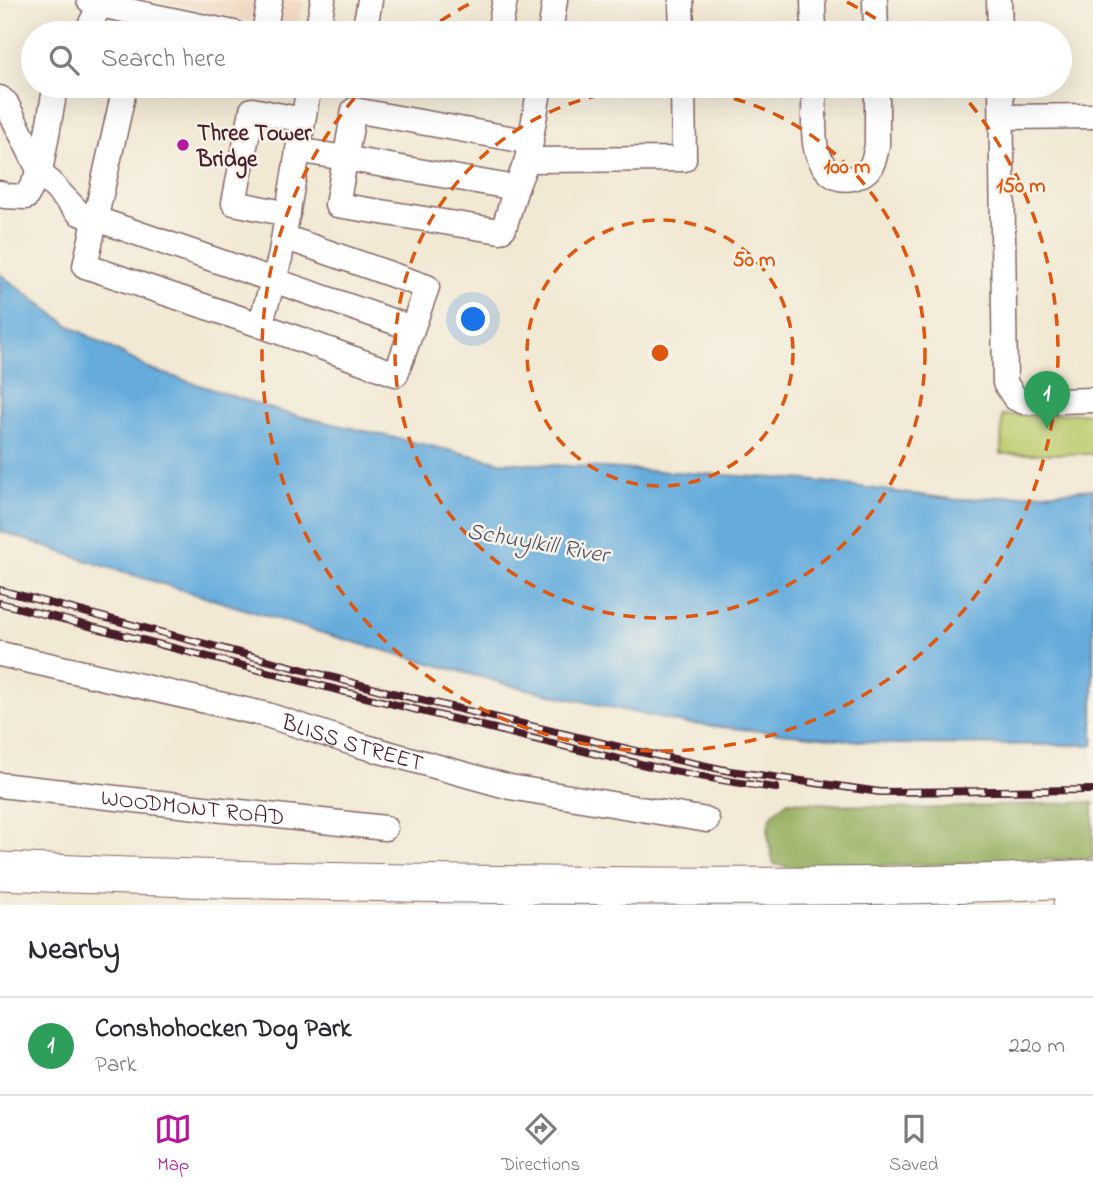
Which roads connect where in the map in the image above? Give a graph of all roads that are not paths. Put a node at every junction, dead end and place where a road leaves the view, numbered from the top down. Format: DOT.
graph roads {
  1 [pos="323,0"];
  2 [pos="370,0"];
  3 [pos="505,0"];
  4 [pos="555,0"];
  5 [pos="681,0"];
  6 [pos="813,0"];
  7 [pos="875,0"];
  8 [pos="999,0"];
  9 [pos="264,1"];
  10 [pos="95,3"];
  11 [pos="90,21"];
  12 [pos="178,21"];
  13 [pos="264,21"];
  14 [pos="319,21"];
  15 [pos="366,21"];
  16 [pos="501,21"];
  17 [pos="552,21"];
  18 [pos="682,21"];
  19 [pos="814,21"];
  20 [pos="876,21"];
  21 [pos="1000,21"];
  22 [pos="0,98"];
  23 [pos="53,98"];
  24 [pos="122,98"];
  25 [pos="307,98"];
  26 [pos="538,98"];
  27 [pos="683,98"];
  28 [pos="814,98"];
  29 [pos="877,98"];
  30 [pos="1001,98"];
  31 [pos="1093,116"];
  32 [pos="1002,117"];
  33 [pos="303,120"];
  34 [pos="298,150"];
  35 [pos="529,151"];
  36 [pos="345,159"];
  37 [pos="40,172"];
  38 [pos="516,188"];
  39 [pos="0,194"];
  40 [pos="96,219"];
  41 [pos="281,248"];
  42 [pos="260,325"];
  43 [pos="412,328"];
  44 [pos="1093,400"];
  45 [pos="0,654"];
  46 [pos="0,785"];
  47 [pos="707,820"];
  48 [pos="385,828"];
  49 [pos="0,871"];
  50 [pos="1093,878"];
  51 [pos="0,895"];
  52 [pos="1093,904"];
  53 [pos="306,905"];
  54 [pos="1072,905"];
  1 -- 14 [label="street"];
  2 -- 15 [label="street"];
  3 -- 16 [label="street"];
  4 -- 17 [label="street"];
  5 -- 18 [label="street"];
  6 -- 19 [label="street"];
  7 -- 20 [label="street"];
  8 -- 21 [label="street"];
  9 -- 13 [label="street"];
  10 -- 11 [label="street"];
  10 -- 12 [label="street"];
  22 -- 37 [label="street"];
  23 -- 37 [label="street"];
  24 -- 40 [label="street"];
  25 -- 33 [label="street"];
  26 -- 35 [label="street"];
  27 -- 35 [label="street"];
  28 -- 29 [label="street"];
  30 -- 32 [label="street"];
  31 -- 32 [label="street"];
  32 -- 44 [label="street"];
  33 -- 34 [label="street"];
  33 -- 41 [label="street"];
  34 -- 36 [label="street"];
  34 -- 41 [label="street"];
  35 -- 36 [label="street"];
  35 -- 38 [label="street"];
  36 -- 38 [label="street"];
  36 -- 38 [label="street"];
  37 -- 39 [label="street"];
  37 -- 40 [label="street"];
  40 -- 41 [label="street"];
  40 -- 42 [label="street"];
  41 -- 42 [label="street"];
  41 -- 43 [label="street"];
  41 -- 43 [label="street"];
  42 -- 43 [label="street"];
  45 -- 47 [label="street, BLISS STREET"];
  46 -- 48 [label="street, WOODMONT ROAD"];
  49 -- 50 [label="highway"];
  51 -- 53 [label="highway"];
  52 -- 54 [label="highway"];
}
